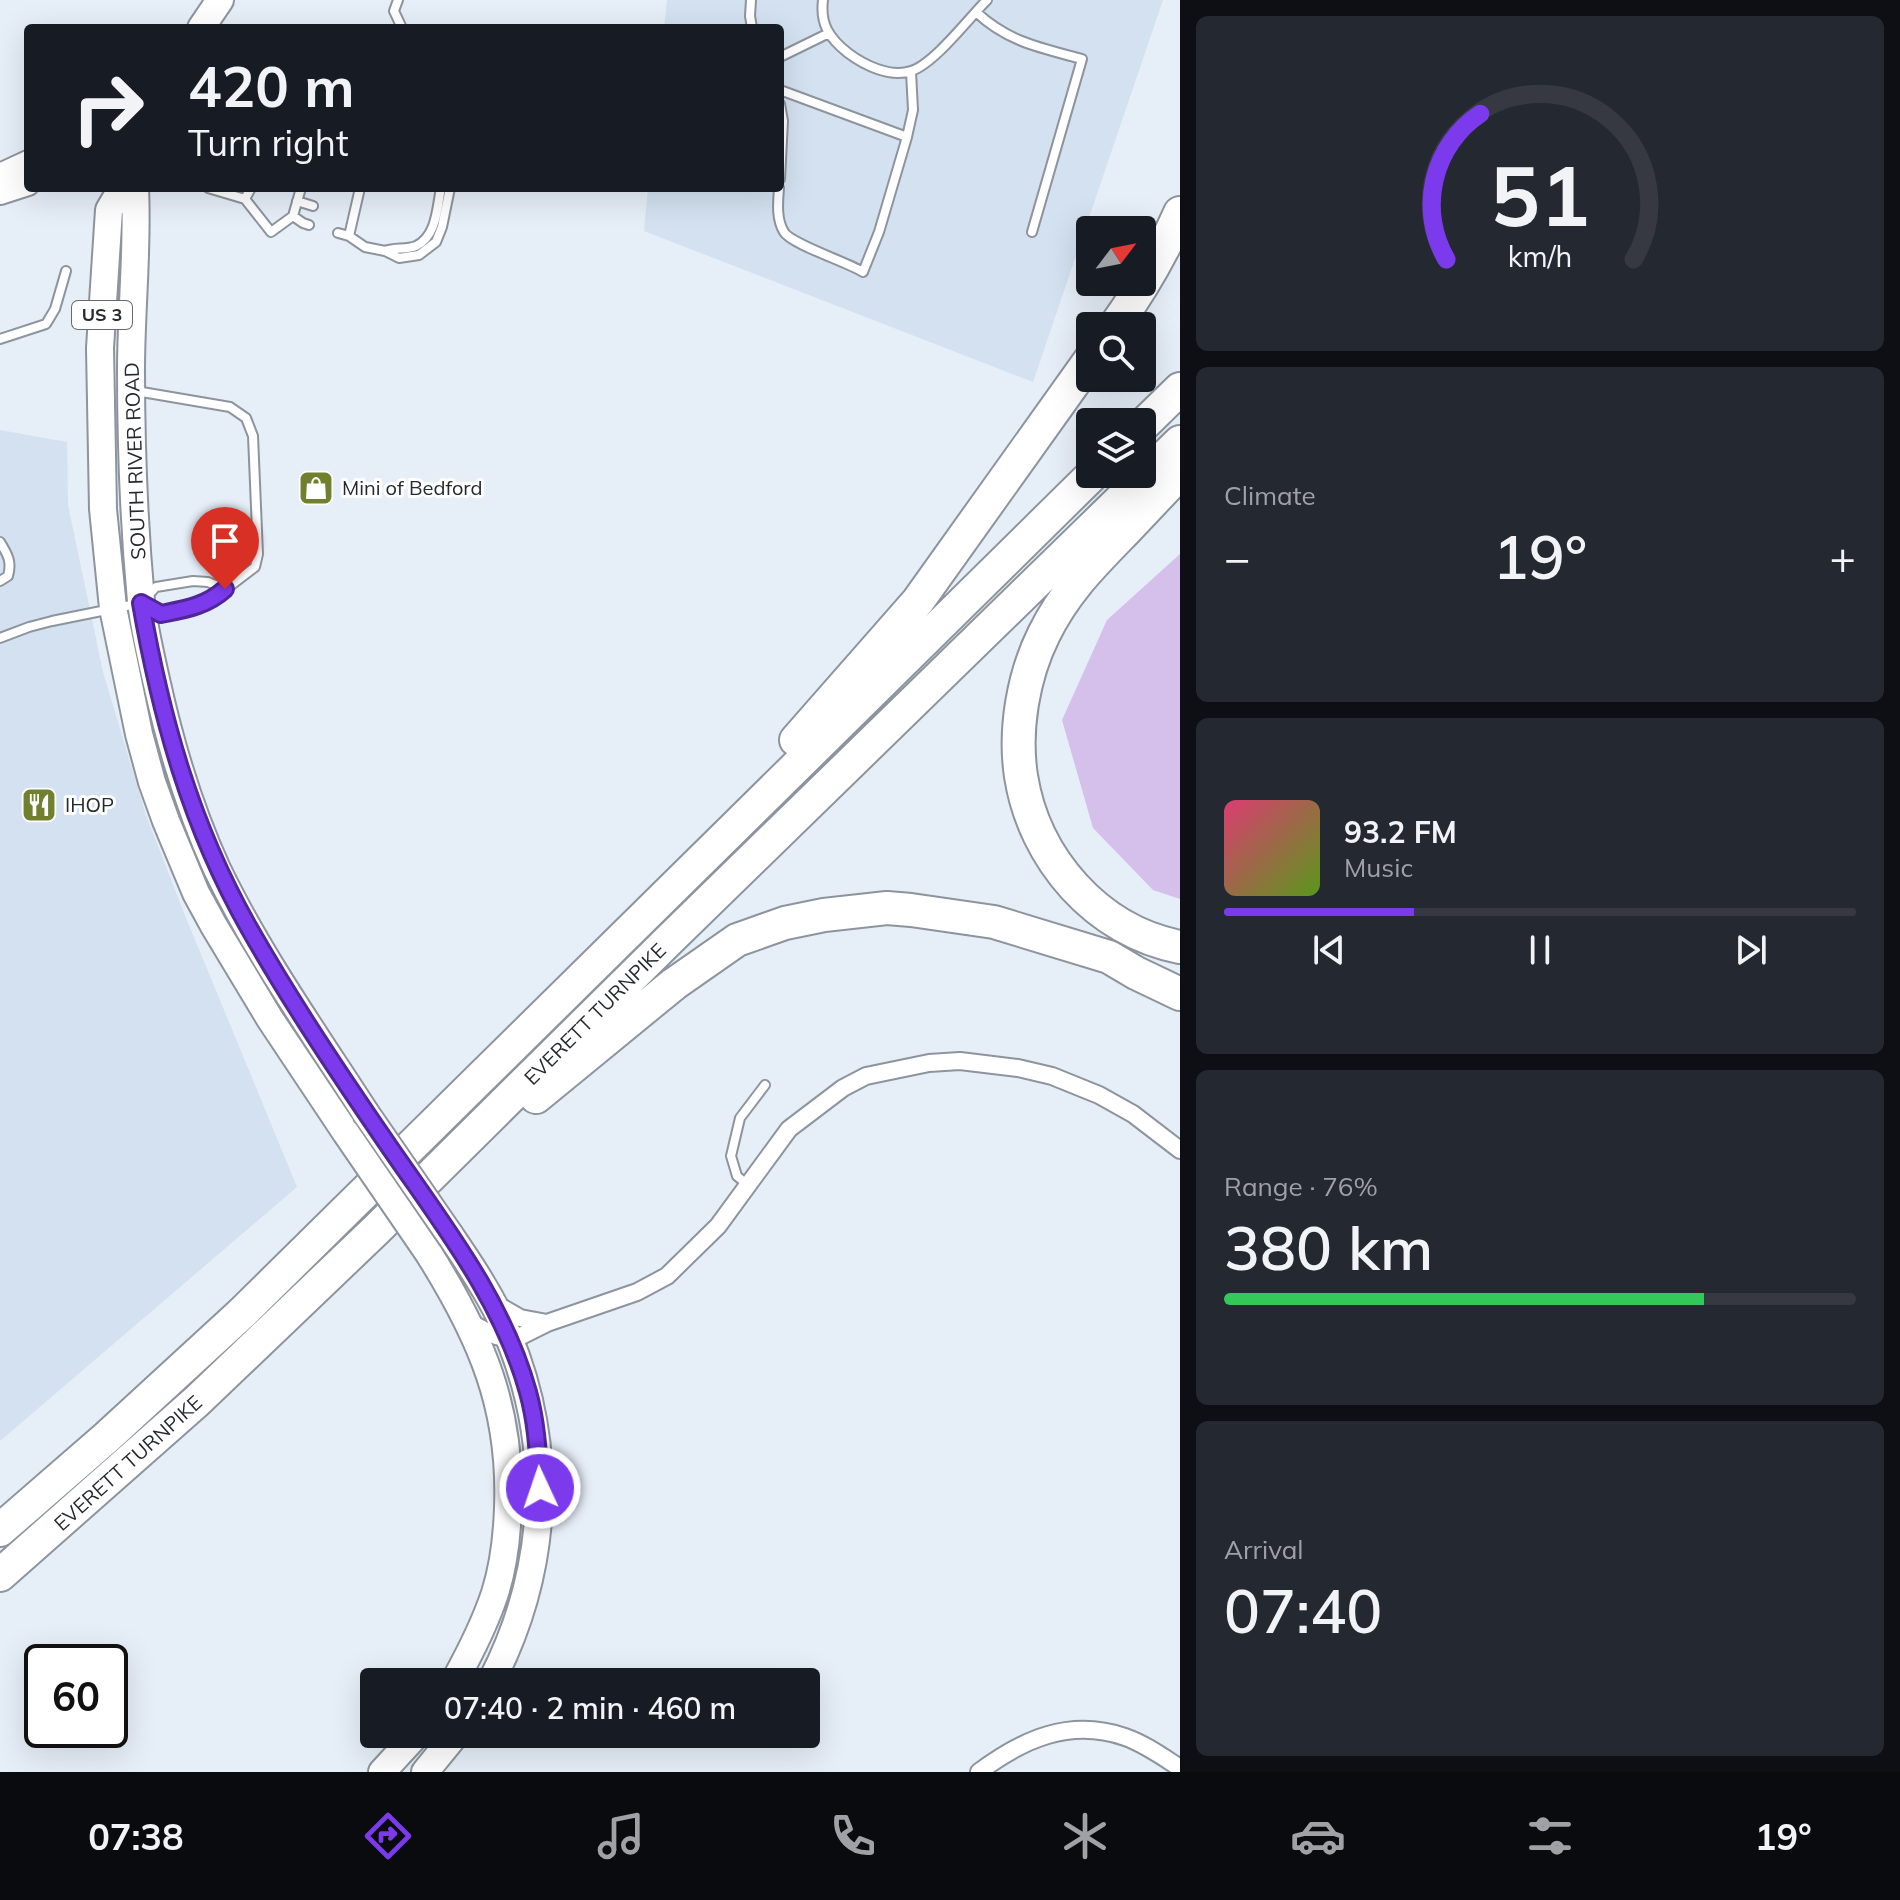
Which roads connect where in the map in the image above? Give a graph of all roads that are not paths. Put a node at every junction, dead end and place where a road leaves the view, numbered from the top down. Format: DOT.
graph roads {
  1 [pos="220,0"];
  2 [pos="398,0"];
  3 [pos="751,0"];
  4 [pos="823,0"];
  5 [pos="987,0"];
  6 [pos="976,12"];
  7 [pos="204,24"];
  8 [pos="400,24"];
  9 [pos="751,24"];
  10 [pos="829,33"];
  11 [pos="784,55"];
  12 [pos="911,72"];
  13 [pos="784,91"];
  14 [pos="907,137"];
  15 [pos="24,164"];
  16 [pos="0,175"];
  17 [pos="24,185"];
  18 [pos="120,192"];
  19 [pos="135,192"];
  20 [pos="221,192"];
  21 [pos="249,192"];
  22 [pos="300,192"];
  23 [pos="356,192"];
  24 [pos="440,192"];
  25 [pos="449,192"];
  26 [pos="779,192"];
  27 [pos="0,193"];
  28 [pos="245,199"];
  29 [pos="297,201"];
  30 [pos="313,206"];
  31 [pos="1180,213"];
  32 [pos="343,214"];
  33 [pos="293,216"];
  34 [pos="353,216"];
  35 [pos="309,225"];
  36 [pos="1032,232"];
  37 [pos="338,233"];
  38 [pos="349,236"];
  39 [pos="385,251"];
  40 [pos="66,271"];
  41 [pos="1124,312"];
  42 [pos="0,339"];
  43 [pos="1076,380"];
  44 [pos="1180,389"];
  45 [pos="131,390"];
  46 [pos="1156,412"];
  47 [pos="1180,442"];
  48 [pos="1180,473"];
  49 [pos="1079,488"];
  50 [pos="0,542"];
  51 [pos="0,581"];
  52 [pos="225,589"];
  53 [pos="141,603"];
  54 [pos="113,608"];
  55 [pos="0,638"];
  56 [pos="1180,947"];
  57 [pos="569,990"];
  58 [pos="1180,994"];
  59 [pos="765,1085"];
  60 [pos="1180,1150"];
  61 [pos="749,1186"];
  62 [pos="377,1229"];
  63 [pos="492,1302"];
  64 [pos="469,1322"];
  65 [pos="547,1323"];
  66 [pos="509,1338"];
  67 [pos="0,1530"];
  68 [pos="0,1575"];
  69 [pos="462,1668"];
  70 [pos="498,1668"];
  71 [pos="404,1748"];
  72 [pos="445,1748"];
  73 [pos="1180,1768"];
  74 [pos="382,1772"];
  75 [pos="425,1772"];
  76 [pos="979,1772"];
  1 -- 7 [label="main road"];
  2 -- 8 [label="lane"];
  3 -- 9 [label="lane"];
  4 -- 10 [label="lane"];
  5 -- 6 [label="lane"];
  6 -- 12 [label="lane"];
  6 -- 36 [label="lane"];
  10 -- 11 [label="lane"];
  10 -- 12 [label="lane"];
  12 -- 14 [label="lane"];
  13 -- 14 [label="lane"];
  14 -- 26 [label="lane"];
  15 -- 16 [label="street"];
  17 -- 27 [label="street"];
  18 -- 54 [label="main road, SOUTH RIVER ROAD / US 3"];
  19 -- 45 [label="main road, SOUTH RIVER ROAD / US 3"];
  20 -- 28 [label="lane"];
  21 -- 28 [label="lane"];
  22 -- 29 [label="lane"];
  23 -- 34 [label="lane"];
  24 -- 39 [label="lane"];
  25 -- 39 [label="lane"];
  28 -- 33 [label="lane"];
  29 -- 30 [label="lane"];
  29 -- 33 [label="lane"];
  31 -- 41 [label="highway"];
  32 -- 34 [label="lane"];
  33 -- 35 [label="lane"];
  34 -- 38 [label="lane"];
  37 -- 38 [label="lane"];
  38 -- 39 [label="lane"];
  40 -- 42 [label="lane"];
  43 -- 57 [label="highway"];
  44 -- 46 [label="highway"];
  45 -- 52 [label="lane"];
  45 -- 53 [label="main road, SOUTH RIVER ROAD / US 3"];
  47 -- 62 [label="highway, EVERETT TURNPIKE"];
  48 -- 56 [label="highway"];
  49 -- 57 [label="highway, EVERETT TURNPIKE"];
  50 -- 51 [label="lane"];
  52 -- 53 [label="lane"];
  52 -- 53 [label="lane"];
  53 -- 54 [label="lane"];
  53 -- 63 [label="main road, SOUTH RIVER ROAD / US 3, bridge"];
  54 -- 55 [label="lane"];
  54 -- 64 [label="main road, SOUTH RIVER ROAD / US 3, bridge"];
  57 -- 67 [label="highway, EVERETT TURNPIKE"];
  58 -- 62 [label="highway"];
  59 -- 61 [label="lane"];
  60 -- 61 [label="street"];
  61 -- 65 [label="street"];
  62 -- 68 [label="highway, EVERETT TURNPIKE"];
  63 -- 65 [label="street"];
  63 -- 66 [label="main road, SOUTH RIVER ROAD / US 3"];
  64 -- 66 [label="street"];
  64 -- 69 [label="main road, US 3"];
  65 -- 66 [label="street"];
  66 -- 70 [label="main road, SOUTH RIVER ROAD / US 3"];
  71 -- 74 [label="main road"];
  72 -- 75 [label="main road"];
  73 -- 76 [label="street"];
}
